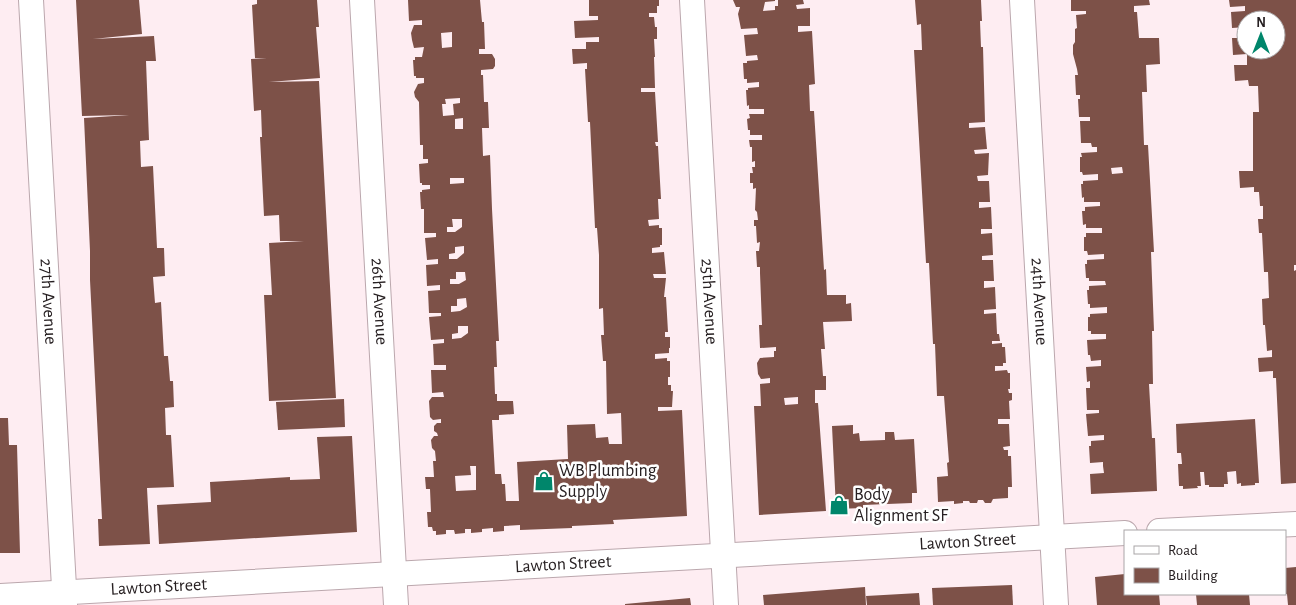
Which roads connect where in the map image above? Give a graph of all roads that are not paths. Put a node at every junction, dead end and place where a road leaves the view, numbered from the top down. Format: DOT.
graph roads {
  1 [pos="31,0"];
  2 [pos="362,0"];
  3 [pos="692,0"];
  4 [pos="1022,0"];
  5 [pos="1296,524"];
  6 [pos="1179,530"];
  7 [pos="1124,533"];
  8 [pos="1052,537"];
  9 [pos="723,555"];
  10 [pos="394,574"];
  11 [pos="0,596"];
  12 [pos="64,598"];
  13 [pos="396,605"];
  14 [pos="726,605"];
  15 [pos="1056,605"];
  1 -- 12 [label="street, 27th Avenue"];
  2 -- 10 [label="street, 26th Avenue"];
  3 -- 9 [label="street, 25th Avenue"];
  4 -- 8 [label="street, 24th Avenue"];
  5 -- 6 [label="street"];
  7 -- 8 [label="street, Lawton Street"];
  8 -- 9 [label="street, Lawton Street"];
  8 -- 15 [label="street, 24th Avenue"];
  9 -- 10 [label="street, Lawton Street"];
  9 -- 14 [label="street, 25th Avenue"];
  10 -- 12 [label="street, Lawton Street"];
  10 -- 13 [label="street, 26th Avenue"];
  11 -- 12 [label="street, Lawton Street"];
}
